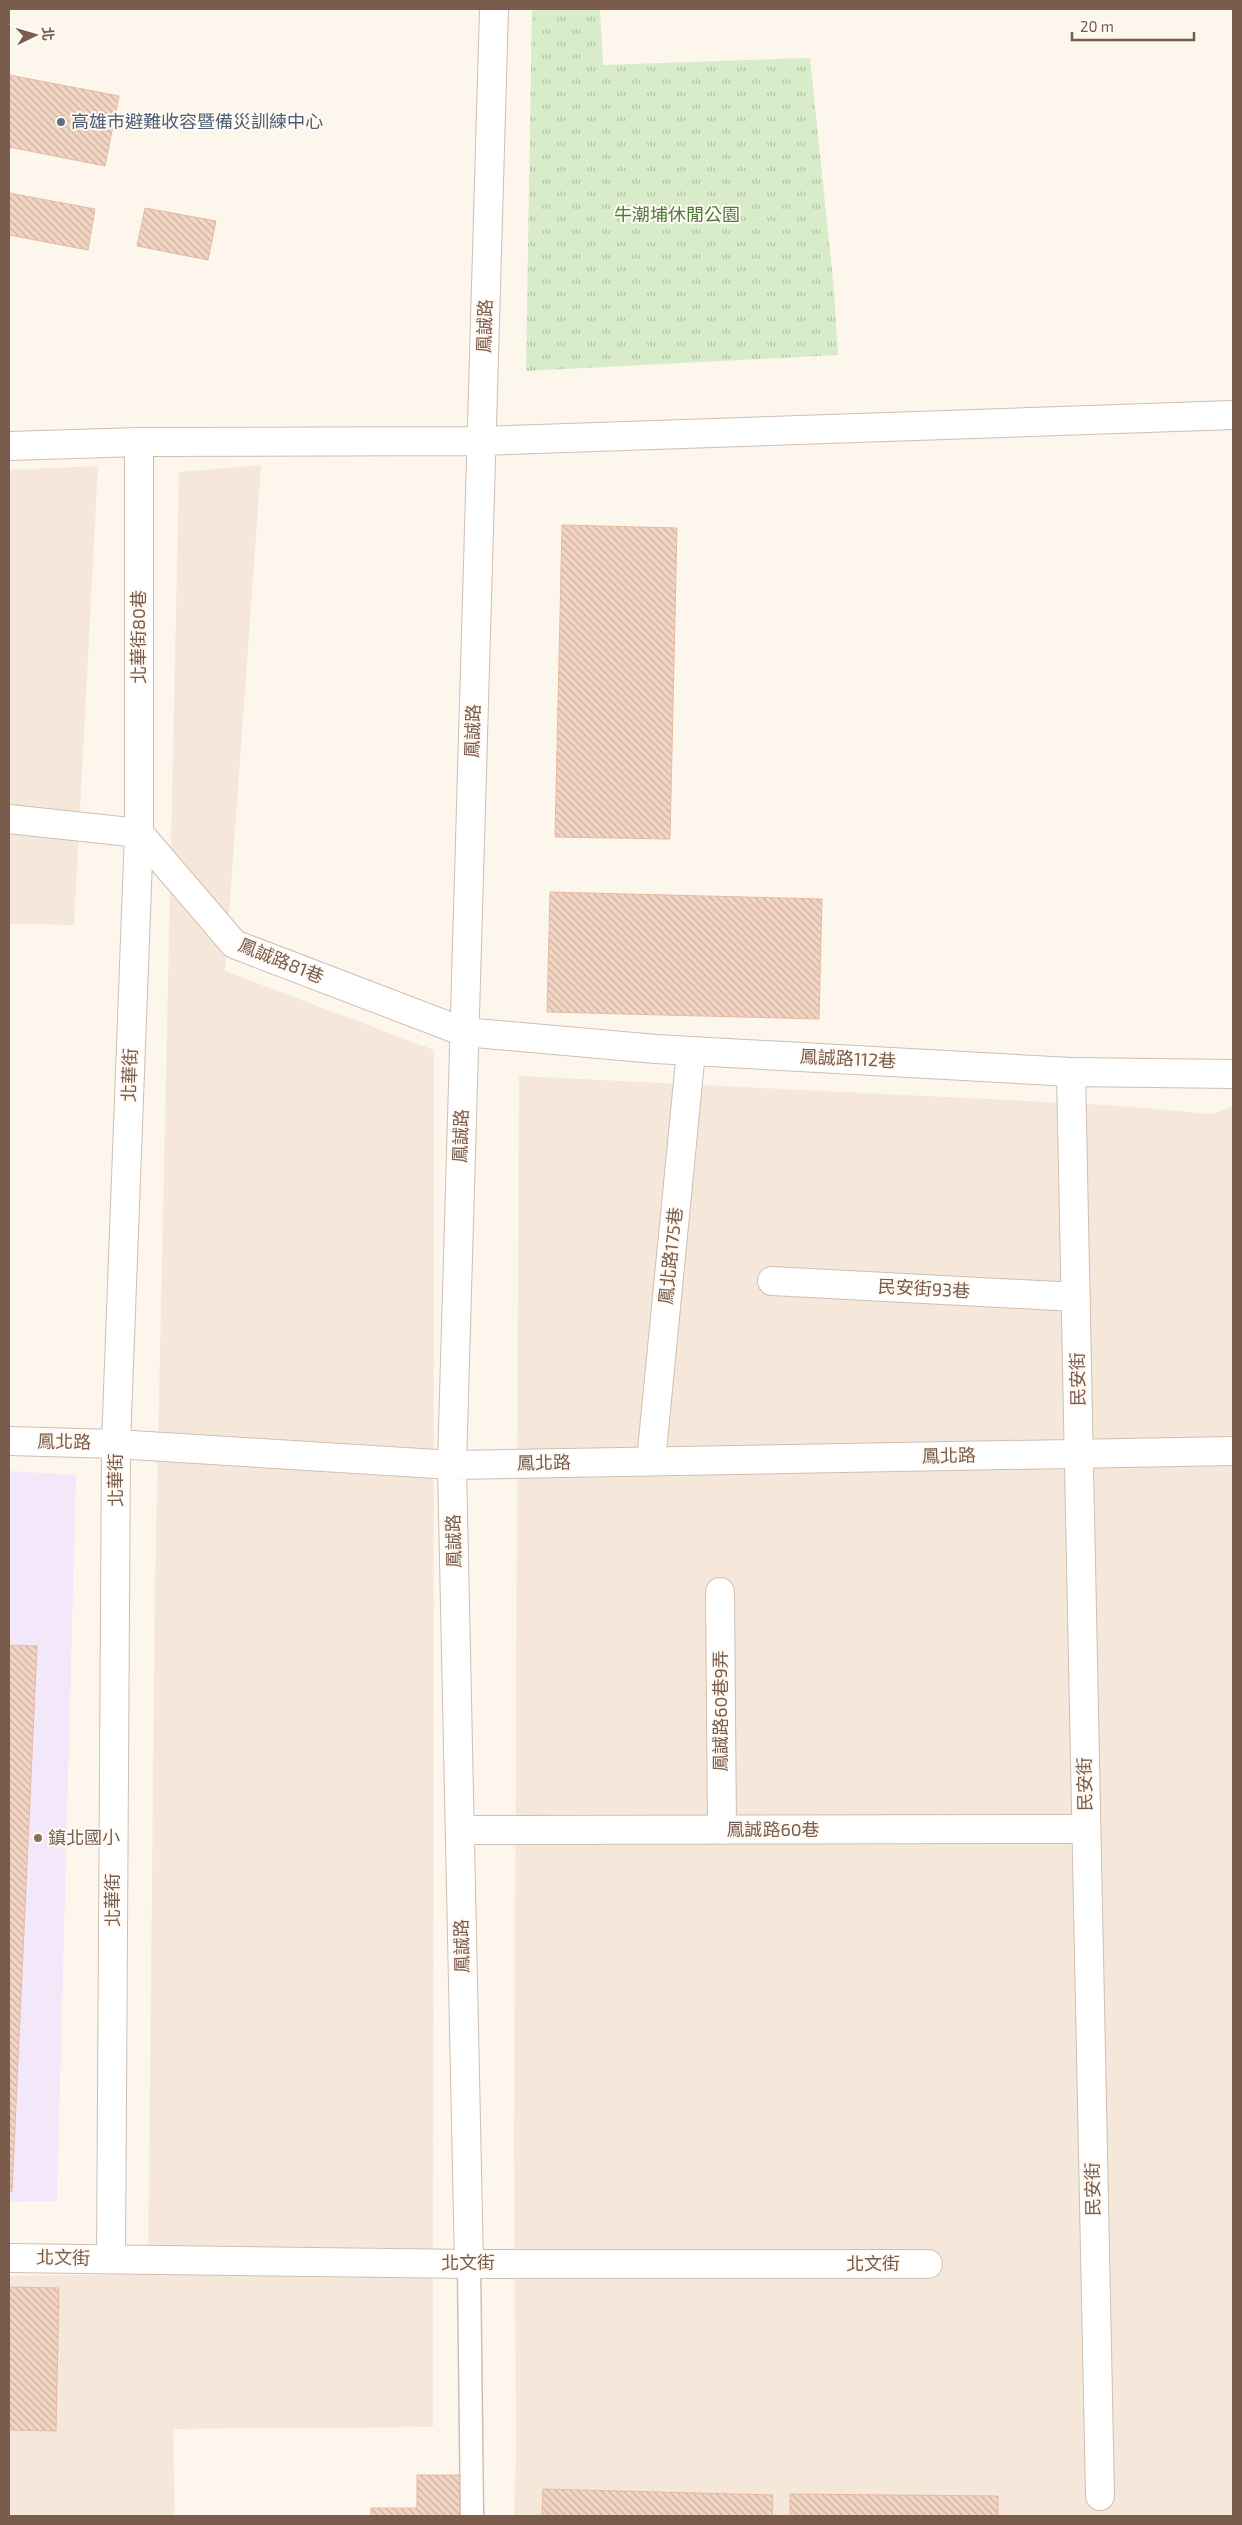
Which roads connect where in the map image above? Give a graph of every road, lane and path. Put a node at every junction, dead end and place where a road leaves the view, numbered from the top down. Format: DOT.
graph roads {
  1 [pos="494,9"];
  2 [pos="1233,415"];
  3 [pos="482,441"];
  4 [pos="139,442"];
  5 [pos="9,446"];
  6 [pos="9,819"];
  7 [pos="139,832"];
  8 [pos="464,1032"];
  9 [pos="692,1051"];
  10 [pos="1071,1072"];
  11 [pos="1233,1074"];
  12 [pos="772,1281"];
  13 [pos="1076,1297"];
  14 [pos="9,1441"];
  15 [pos="116,1444"];
  16 [pos="1233,1451"];
  17 [pos="1079,1453"];
  18 [pos="651,1461"];
  19 [pos="452,1465"];
  20 [pos="720,1592"];
  21 [pos="1086,1829"];
  22 [pos="460,1830"];
  23 [pos="722,1830"];
  24 [pos="9,2258"];
  25 [pos="111,2259"];
  26 [pos="469,2264"];
  27 [pos="928,2264"];
  28 [pos="1100,2496"];
  29 [pos="472,2516"];
  1 -- 3 [label="street, 鳳誠路"];
  2 -- 3 [label="street"];
  3 -- 4 [label="street"];
  3 -- 8 [label="street, 鳳誠路"];
  4 -- 5 [label="street"];
  4 -- 7 [label="street, 北華街80巷"];
  6 -- 7 [label="street"];
  7 -- 8 [label="street, 鳳誠路81巷"];
  7 -- 15 [label="street, 北華街"];
  8 -- 9 [label="street, 鳳誠路112巷"];
  8 -- 19 [label="street, 鳳誠路"];
  9 -- 10 [label="street, 鳳誠路112巷"];
  9 -- 18 [label="street, 鳳北路175巷"];
  10 -- 11 [label="street, 鳳誠路112巷"];
  10 -- 13 [label="street, 民安街"];
  12 -- 13 [label="street, 民安街93巷"];
  13 -- 17 [label="street, 民安街"];
  14 -- 15 [label="street, 鳳北路"];
  15 -- 19 [label="street, 鳳北路"];
  15 -- 25 [label="street, 北華街"];
  16 -- 17 [label="street, 鳳北路"];
  17 -- 18 [label="street, 鳳北路"];
  17 -- 21 [label="street, 民安街"];
  18 -- 19 [label="street, 鳳北路"];
  19 -- 22 [label="street, 鳳誠路"];
  20 -- 23 [label="street, 鳳誠路60巷9弄"];
  21 -- 23 [label="street, 鳳誠路60巷"];
  21 -- 28 [label="street, 民安街"];
  22 -- 23 [label="street, 鳳誠路60巷"];
  22 -- 26 [label="street, 鳳誠路"];
  24 -- 25 [label="street, 北文街"];
  25 -- 26 [label="street, 北文街"];
  26 -- 27 [label="street, 北文街"];
  26 -- 29 [label="lane"];
}
